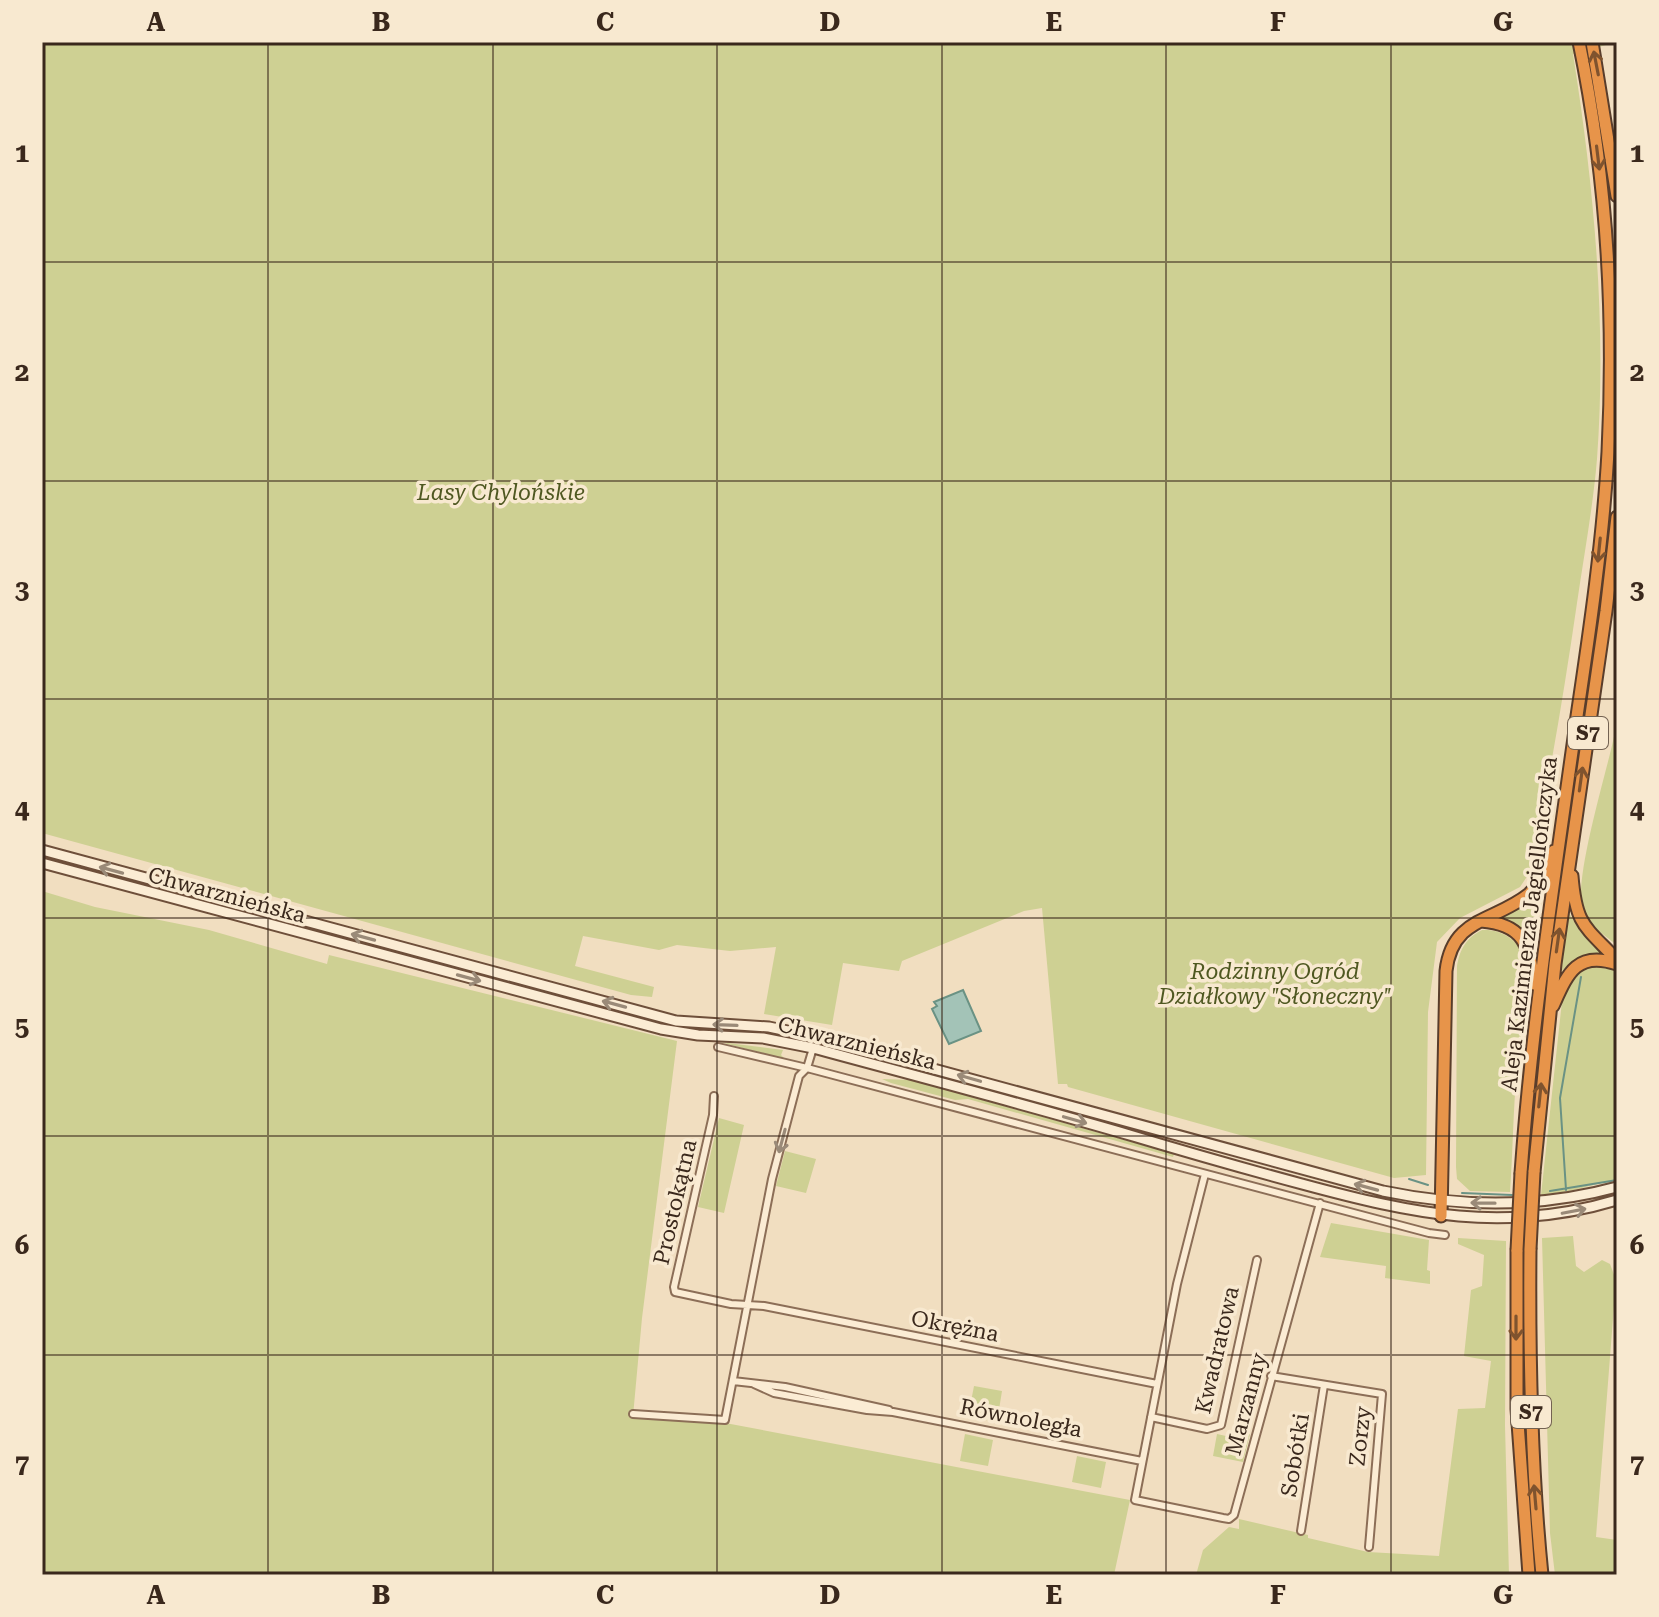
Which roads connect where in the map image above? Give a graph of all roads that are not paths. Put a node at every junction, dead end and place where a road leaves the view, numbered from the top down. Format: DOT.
graph roads {
  1 [pos="1579,42"];
  2 [pos="1592,42"];
  3 [pos="1617,196"];
  4 [pos="1617,517"];
  5 [pos="1560,839"];
  6 [pos="42,850"];
  7 [pos="1570,856"];
  8 [pos="42,863"];
  9 [pos="1480,921"];
  10 [pos="1617,962"];
  11 [pos="1536,1007"];
  12 [pos="1548,1017"];
  13 [pos="816,1037"];
  14 [pos="718,1047"];
  15 [pos="813,1048"];
  16 [pos="807,1068"];
  17 [pos="714,1096"];
  18 [pos="1205,1174"];
  19 [pos="1617,1187"];
  20 [pos="1617,1200"];
  21 [pos="1443,1201"];
  22 [pos="1320,1203"];
  23 [pos="1441,1216"];
  24 [pos="1445,1235"];
  25 [pos="1523,1249"];
  26 [pos="1257,1260"];
  27 [pos="746,1305"];
  28 [pos="1271,1376"];
  29 [pos="733,1381"];
  30 [pos="1157,1384"];
  31 [pos="1324,1385"];
  32 [pos="633,1414"];
  33 [pos="1151,1417"];
  34 [pos="1142,1461"];
  35 [pos="1301,1531"];
  36 [pos="1369,1547"];
  37 [pos="1529,1575"];
  38 [pos="1542,1575"];
  1 -- 5 [label="highway, Aleja Kazimierza Jagiellończyka / S7, one-way"];
  3 -- 2 [label="highway, one-way"];
  7 -- 4 [label="highway, Aleja Kazimierza Jagiellończyka / S7, one-way"];
  5 -- 9 [label="highway"];
  5 -- 11 [label="highway, Aleja Kazimierza Jagiellończyka / S7"];
  13 -- 6 [label="main road, Chwarznieńska, one-way"];
  7 -- 10 [label="highway"];
  12 -- 7 [label="highway, Aleja Kazimierza Jagiellończyka / S7, one-way"];
  8 -- 15 [label="main road, Chwarznieńska, one-way"];
  9 -- 11 [label="highway"];
  9 -- 21 [label="highway"];
  10 -- 12 [label="highway"];
  11 -- 25 [label="highway, Aleja Kazimierza Jagiellończyka / S7, bridge"];
  25 -- 12 [label="highway, Aleja Kazimierza Jagiellończyka / S7, one-way, bridge"];
  13 -- 15 [label="street"];
  21 -- 13 [label="main road, Chwarznieńska, one-way"];
  14 -- 16 [label="street, Chwarznieńska"];
  15 -- 16 [label="street"];
  15 -- 23 [label="main road, Chwarznieńska, one-way"];
  16 -- 18 [label="street, Chwarznieńska"];
  16 -- 27 [label="street, one-way"];
  17 -- 27 [label="street, Prostokątna"];
  18 -- 22 [label="street, Chwarznieńska"];
  18 -- 30 [label="street"];
  19 -- 21 [label="main road, Chwarznieńska, one-way"];
  23 -- 20 [label="main road, Chwarznieńska, one-way"];
  21 -- 23 [label="highway"];
  22 -- 24 [label="street, Chwarznieńska"];
  22 -- 28 [label="street, Marzanny"];
  25 -- 37 [label="highway, Aleja Kazimierza Jagiellończyka / S7, one-way"];
  38 -- 25 [label="highway, Aleja Kazimierza Jagiellończyka / S7, one-way"];
  26 -- 33 [label="street, Kwadratowa"];
  27 -- 29 [label="street"];
  27 -- 30 [label="street, Okrężna"];
  28 -- 31 [label="street, Zorzy"];
  28 -- 34 [label="street, Marzanny"];
  29 -- 32 [label="street"];
  29 -- 34 [label="street, Równoległa"];
  30 -- 33 [label="street"];
  31 -- 35 [label="street, Sobótki"];
  31 -- 36 [label="street, Zorzy"];
  33 -- 34 [label="street"];
}
